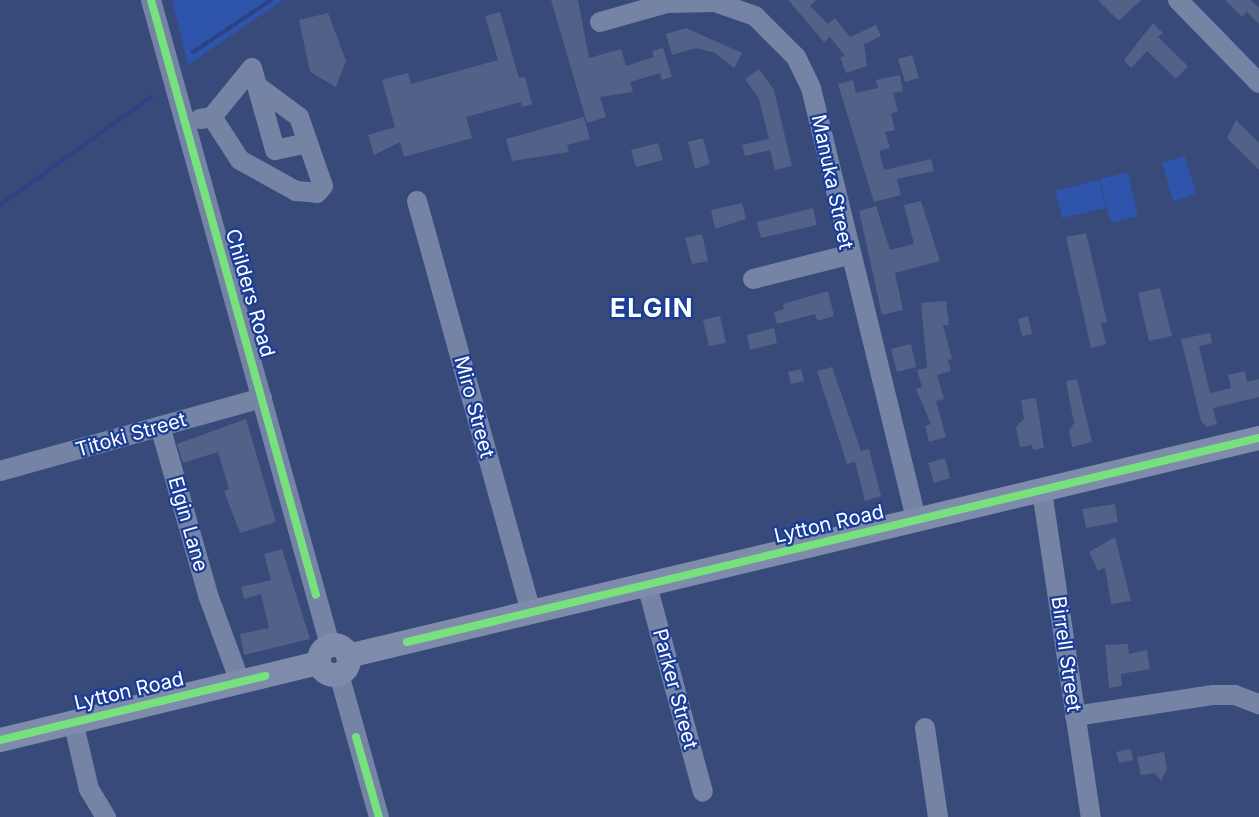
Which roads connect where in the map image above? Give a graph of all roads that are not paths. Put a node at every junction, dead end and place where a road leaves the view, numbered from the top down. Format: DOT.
graph roads {
  1 [pos="151,0"];
  2 [pos="1178,0"];
  3 [pos="760,8"];
  4 [pos="600,22"];
  5 [pos="1259,83"];
  6 [pos="261,89"];
  7 [pos="212,117"];
  8 [pos="185,122"];
  9 [pos="307,143"];
  10 [pos="417,201"];
  11 [pos="848,255"];
  12 [pos="753,279"];
  13 [pos="262,398"];
  14 [pos="160,426"];
  15 [pos="1259,438"];
  16 [pos="0,471"];
  17 [pos="1042,491"];
  18 [pos="916,520"];
  19 [pos="647,585"];
  20 [pos="531,613"];
  21 [pos="334,659"];
  22 [pos="240,682"];
  23 [pos="1259,704"];
  24 [pos="1075,716"];
  25 [pos="73,721"];
  26 [pos="925,728"];
  27 [pos="0,740"];
  28 [pos="703,792"];
  29 [pos="106,817"];
  30 [pos="379,817"];
  31 [pos="938,817"];
  32 [pos="1091,817"];
  1 -- 8 [label="street, Childers Road"];
  2 -- 5 [label="street"];
  3 -- 4 [label="street, Manuka Street"];
  3 -- 11 [label="street, Manuka Street"];
  6 -- 7 [label="street"];
  6 -- 9 [label="street"];
  6 -- 9 [label="street"];
  7 -- 8 [label="street"];
  7 -- 9 [label="street"];
  8 -- 13 [label="street, Childers Road"];
  10 -- 20 [label="street, Miro Street"];
  11 -- 12 [label="street"];
  11 -- 18 [label="street, Manuka Street"];
  13 -- 14 [label="street, Titoki Street"];
  13 -- 21 [label="street, Childers Road"];
  14 -- 16 [label="street, Titoki Street"];
  14 -- 22 [label="street, Elgin Lane"];
  15 -- 17 [label="main road, Lytton Road"];
  17 -- 18 [label="main road, Lytton Road"];
  17 -- 24 [label="street, Birrell Street"];
  18 -- 19 [label="main road, Lytton Road"];
  19 -- 20 [label="main road, Lytton Road"];
  19 -- 28 [label="street, Parker Street"];
  20 -- 21 [label="main road, Lytton Road"];
  21 -- 22 [label="main road, Lytton Road"];
  21 -- 30 [label="street, Childers Road"];
  22 -- 25 [label="main road, Lytton Road"];
  23 -- 24 [label="street"];
  24 -- 32 [label="street, Birrell Street"];
  25 -- 27 [label="main road, Lytton Road"];
  25 -- 29 [label="street"];
  26 -- 31 [label="street"];
}
